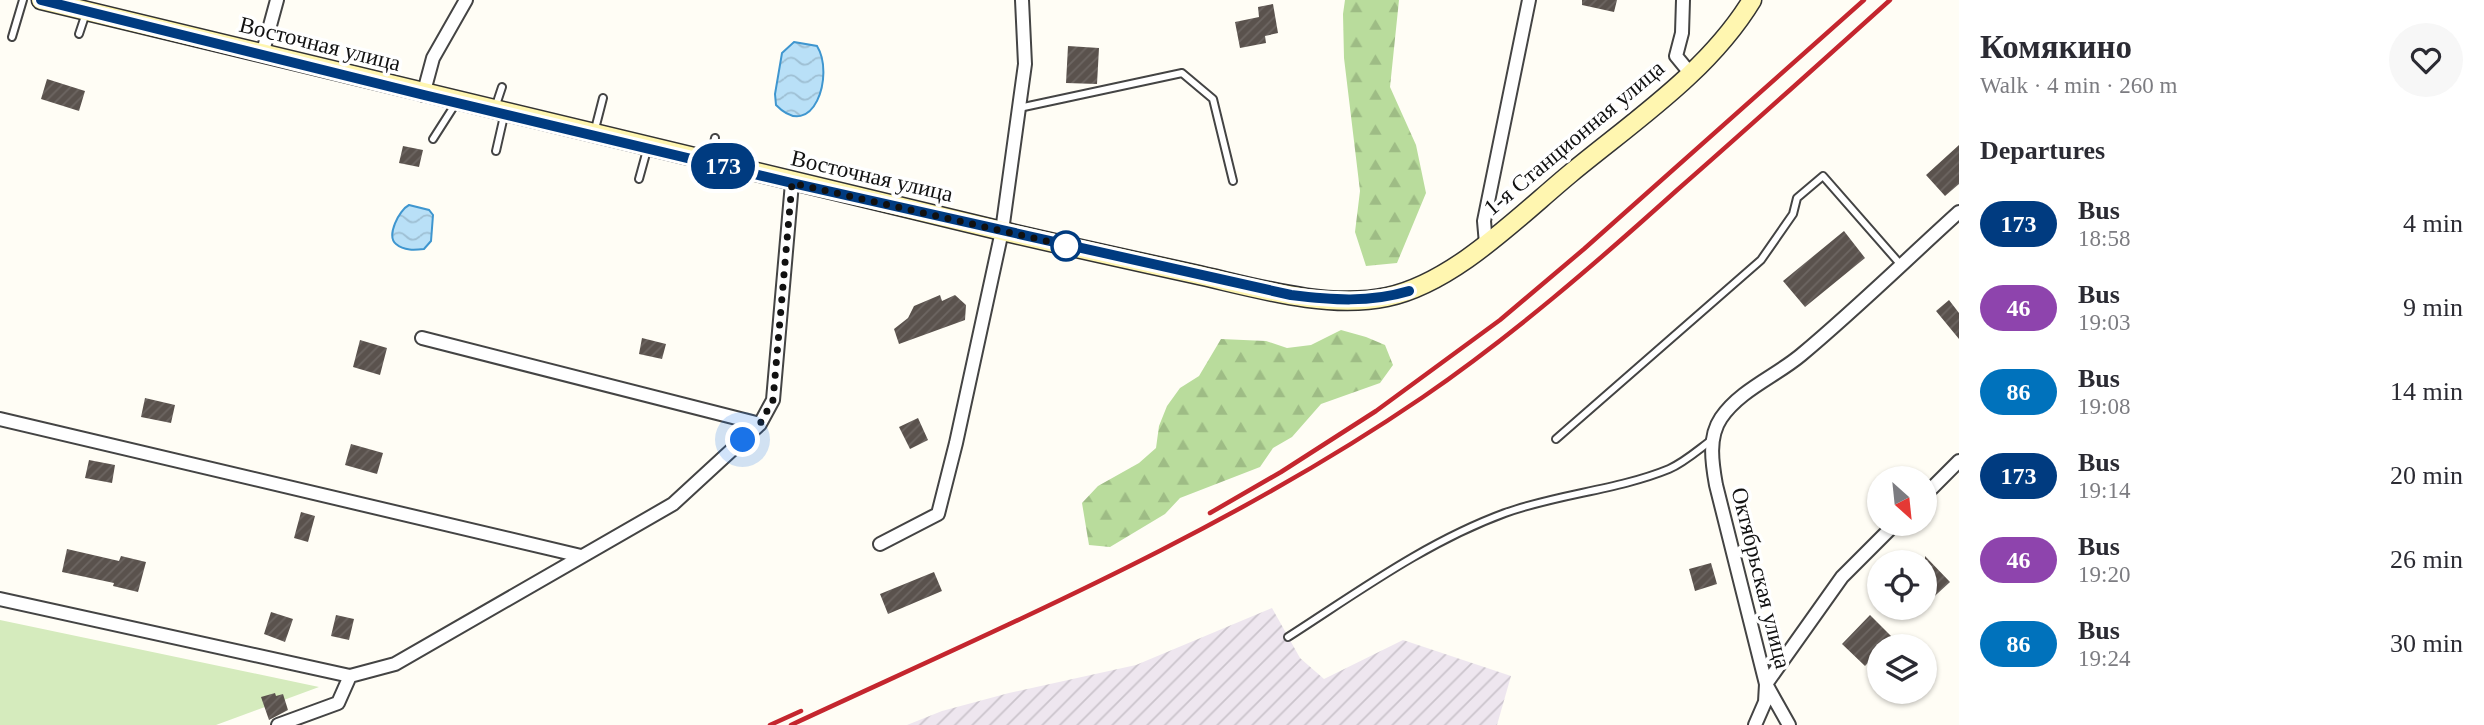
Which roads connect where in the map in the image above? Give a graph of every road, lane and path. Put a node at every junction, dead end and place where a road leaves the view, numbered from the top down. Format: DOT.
graph roads {
  1 [pos="23,0"];
  2 [pos="41,0"];
  3 [pos="276,0"];
  4 [pos="466,0"];
  5 [pos="1023,0"];
  6 [pos="1528,0"];
  7 [pos="1683,0"];
  8 [pos="1752,0"];
  9 [pos="86,11"];
  10 [pos="79,34"];
  11 [pos="12,37"];
  12 [pos="262,55"];
  13 [pos="1690,73"];
  14 [pos="502,87"];
  15 [pos="424,95"];
  16 [pos="603,98"];
  17 [pos="456,103"];
  18 [pos="1019,107"];
  19 [pos="499,113"];
  20 [pos="593,135"];
  21 [pos="715,138"];
  22 [pos="433,139"];
  23 [pos="648,149"];
  24 [pos="496,151"];
  25 [pos="710,163"];
  26 [pos="639,179"];
  27 [pos="1233,181"];
  28 [pos="792,183"];
  29 [pos="1959,212"];
  30 [pos="1002,231"];
  31 [pos="1486,244"];
  32 [pos="1901,265"];
  33 [pos="1409,291"];
  34 [pos="422,338"];
  35 [pos="0,419"];
  36 [pos="760,424"];
  37 [pos="1713,438"];
  38 [pos="1556,439"];
  39 [pos="1959,461"];
  40 [pos="1937,483"];
  41 [pos="1883,536"];
  42 [pos="880,544"];
  43 [pos="581,556"];
  44 [pos="0,599"];
  45 [pos="1288,637"];
  46 [pos="350,676"];
  47 [pos="1766,684"];
  48 [pos="278,725"];
  49 [pos="1755,725"];
  50 [pos="1789,725"];
  1 -- 11 [label="lane"];
  2 -- 9 [label="main road, Восточная улица"];
  3 -- 12 [label="street"];
  4 -- 15 [label="street"];
  5 -- 18 [label="street"];
  6 -- 31 [label="street"];
  7 -- 13 [label="street"];
  8 -- 13 [label="main road, 1-я Станционная улица"];
  9 -- 10 [label="lane"];
  9 -- 12 [label="main road, Восточная улица"];
  12 -- 15 [label="main road, Восточная улица"];
  13 -- 31 [label="main road, 1-я Станционная улица"];
  14 -- 19 [label="lane"];
  15 -- 17 [label="main road, Восточная улица"];
  16 -- 20 [label="lane"];
  17 -- 19 [label="main road, Восточная улица"];
  17 -- 22 [label="lane"];
  18 -- 27 [label="lane"];
  18 -- 30 [label="street"];
  19 -- 20 [label="main road, Восточная улица"];
  19 -- 24 [label="lane"];
  20 -- 23 [label="main road, Восточная улица"];
  21 -- 25 [label="lane"];
  23 -- 25 [label="main road, Восточная улица"];
  23 -- 26 [label="lane"];
  25 -- 28 [label="main road, Восточная улица"];
  28 -- 30 [label="main road, Восточная улица"];
  28 -- 36 [label="street"];
  29 -- 32 [label="street"];
  30 -- 33 [label="main road, Восточная улица"];
  30 -- 42 [label="street"];
  31 -- 33 [label="main road, 1-я Станционная улица"];
  32 -- 37 [label="street"];
  32 -- 38 [label="lane"];
  34 -- 36 [label="street"];
  35 -- 43 [label="street"];
  36 -- 43 [label="street"];
  37 -- 45 [label="lane"];
  37 -- 47 [label="street, Октябрьская улица"];
  39 -- 40 [label="street"];
  41 -- 47 [label="street"];
  43 -- 46 [label="street"];
  44 -- 46 [label="street"];
  46 -- 48 [label="street"];
  47 -- 49 [label="street, Октябрьская улица"];
  47 -- 50 [label="street"];
}
